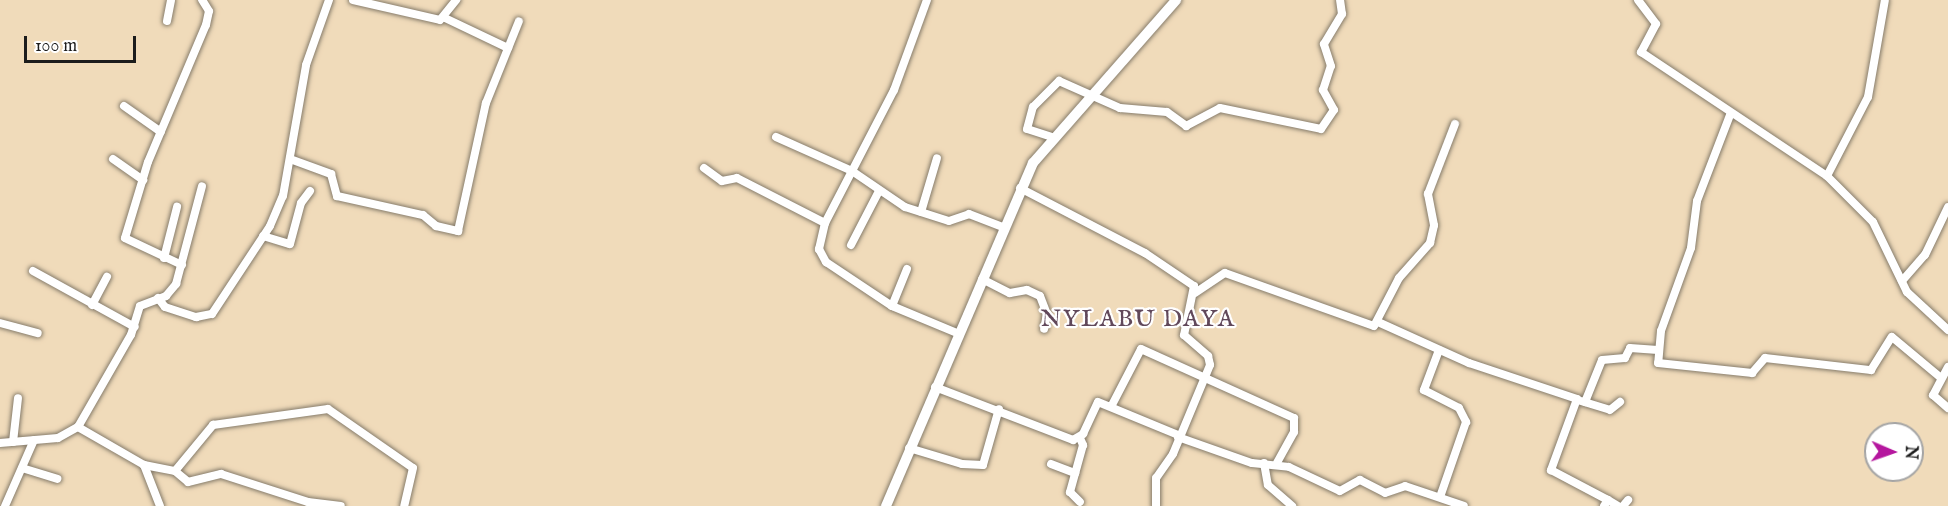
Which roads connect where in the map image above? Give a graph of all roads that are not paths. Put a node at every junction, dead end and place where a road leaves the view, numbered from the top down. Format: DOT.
graph roads {
  1 [pos="171,0"];
  2 [pos="202,0"];
  3 [pos="329,0"];
  4 [pos="352,0"];
  5 [pos="456,0"];
  6 [pos="927,0"];
  7 [pos="1176,0"];
  8 [pos="1340,0"];
  9 [pos="1638,0"];
  10 [pos="1885,0"];
  11 [pos="445,18"];
  12 [pos="166,21"];
  13 [pos="519,21"];
  14 [pos="508,48"];
  15 [pos="1091,93"];
  16 [pos="124,105"];
  17 [pos="1730,115"];
  18 [pos="1455,124"];
  19 [pos="161,132"];
  20 [pos="776,136"];
  21 [pos="1052,137"];
  22 [pos="937,158"];
  23 [pos="113,159"];
  24 [pos="290,159"];
  25 [pos="704,168"];
  26 [pos="852,171"];
  27 [pos="1827,176"];
  28 [pos="143,180"];
  29 [pos="202,186"];
  30 [pos="1020,188"];
  31 [pos="310,191"];
  32 [pos="878,193"];
  33 [pos="177,207"];
  34 [pos="1948,207"];
  35 [pos="921,212"];
  36 [pos="825,223"];
  37 [pos="1003,227"];
  38 [pos="263,236"];
  39 [pos="851,245"];
  40 [pos="164,258"];
  41 [pos="182,265"];
  42 [pos="907,269"];
  43 [pos="33,271"];
  44 [pos="107,277"];
  45 [pos="982,279"];
  46 [pos="1902,281"];
  47 [pos="1194,293"];
  48 [pos="158,298"];
  49 [pos="92,305"];
  50 [pos="892,306"];
  51 [pos="1378,322"];
  52 [pos="0,323"];
  53 [pos="135,327"];
  54 [pos="1044,329"];
  55 [pos="1948,330"];
  56 [pos="38,333"];
  57 [pos="957,333"];
  58 [pos="1439,350"];
  59 [pos="1658,351"];
  60 [pos="1948,367"];
  61 [pos="1206,378"];
  62 [pos="1941,378"];
  63 [pos="935,387"];
  64 [pos="18,398"];
  65 [pos="1581,401"];
  66 [pos="1620,402"];
  67 [pos="1112,405"];
  68 [pos="1948,408"];
  69 [pos="999,409"];
  70 [pos="78,427"];
  71 [pos="1178,436"];
  72 [pos="1080,438"];
  73 [pos="34,440"];
  74 [pos="13,442"];
  75 [pos="0,443"];
  76 [pos="909,448"];
  77 [pos="1264,463"];
  78 [pos="1276,463"];
  79 [pos="1051,464"];
  80 [pos="144,465"];
  81 [pos="22,468"];
  82 [pos="175,471"];
  83 [pos="1075,473"];
  84 [pos="57,479"];
  85 [pos="1440,497"];
  86 [pos="1080,502"];
  87 [pos="1606,503"];
  88 [pos="5,506"];
  89 [pos="160,506"];
  90 [pos="341,506"];
  91 [pos="404,506"];
  92 [pos="886,506"];
  93 [pos="1156,506"];
  94 [pos="1292,506"];
  95 [pos="1464,506"];
  96 [pos="1618,506"];
  1 -- 12 [label="street"];
  2 -- 19 [label="street"];
  3 -- 24 [label="street"];
  4 -- 11 [label="street"];
  5 -- 11 [label="street"];
  6 -- 26 [label="street"];
  7 -- 15 [label="street"];
  8 -- 15 [label="street"];
  9 -- 17 [label="street"];
  10 -- 27 [label="street"];
  11 -- 14 [label="street"];
  13 -- 14 [label="street"];
  14 -- 24 [label="street"];
  15 -- 21 [label="street"];
  15 -- 21 [label="street"];
  16 -- 19 [label="street"];
  17 -- 27 [label="street"];
  17 -- 59 [label="street"];
  18 -- 51 [label="street"];
  19 -- 28 [label="street"];
  20 -- 26 [label="street"];
  21 -- 30 [label="street"];
  22 -- 35 [label="street"];
  23 -- 28 [label="street"];
  24 -- 38 [label="street"];
  25 -- 36 [label="street"];
  26 -- 32 [label="street"];
  26 -- 36 [label="street"];
  27 -- 46 [label="street"];
  28 -- 40 [label="street"];
  29 -- 41 [label="street"];
  30 -- 37 [label="street"];
  30 -- 47 [label="street"];
  31 -- 38 [label="street"];
  32 -- 35 [label="street"];
  32 -- 39 [label="street"];
  33 -- 40 [label="street"];
  34 -- 46 [label="street"];
  35 -- 37 [label="street"];
  36 -- 50 [label="street"];
  37 -- 45 [label="street"];
  38 -- 48 [label="street"];
  40 -- 41 [label="street"];
  41 -- 48 [label="street"];
  42 -- 50 [label="street"];
  43 -- 49 [label="street"];
  44 -- 49 [label="street"];
  45 -- 54 [label="street"];
  45 -- 57 [label="street"];
  46 -- 55 [label="street"];
  47 -- 51 [label="street"];
  47 -- 61 [label="street"];
  48 -- 53 [label="street"];
  49 -- 53 [label="street"];
  50 -- 57 [label="street"];
  51 -- 58 [label="street"];
  52 -- 56 [label="street"];
  53 -- 70 [label="street"];
  57 -- 63 [label="street"];
  58 -- 65 [label="street"];
  58 -- 85 [label="street"];
  59 -- 62 [label="street"];
  59 -- 65 [label="street"];
  60 -- 62 [label="street"];
  61 -- 67 [label="street"];
  61 -- 71 [label="street"];
  61 -- 78 [label="street"];
  62 -- 68 [label="street"];
  63 -- 69 [label="street"];
  63 -- 76 [label="street"];
  64 -- 74 [label="street"];
  65 -- 66 [label="street"];
  65 -- 87 [label="street"];
  67 -- 71 [label="street"];
  67 -- 72 [label="street"];
  69 -- 72 [label="street"];
  69 -- 76 [label="street"];
  70 -- 73 [label="street"];
  70 -- 80 [label="street"];
  71 -- 77 [label="street"];
  71 -- 93 [label="street"];
  72 -- 83 [label="street"];
  73 -- 74 [label="street"];
  73 -- 81 [label="street"];
  74 -- 75 [label="street"];
  76 -- 92 [label="street"];
  77 -- 78 [label="street"];
  77 -- 94 [label="street"];
  78 -- 85 [label="street"];
  79 -- 83 [label="street"];
  80 -- 82 [label="street"];
  80 -- 89 [label="street"];
  81 -- 84 [label="street"];
  81 -- 88 [label="street"];
  82 -- 90 [label="street"];
  82 -- 91 [label="street"];
  83 -- 86 [label="street"];
  85 -- 95 [label="street"];
  87 -- 96 [label="street"];
}
